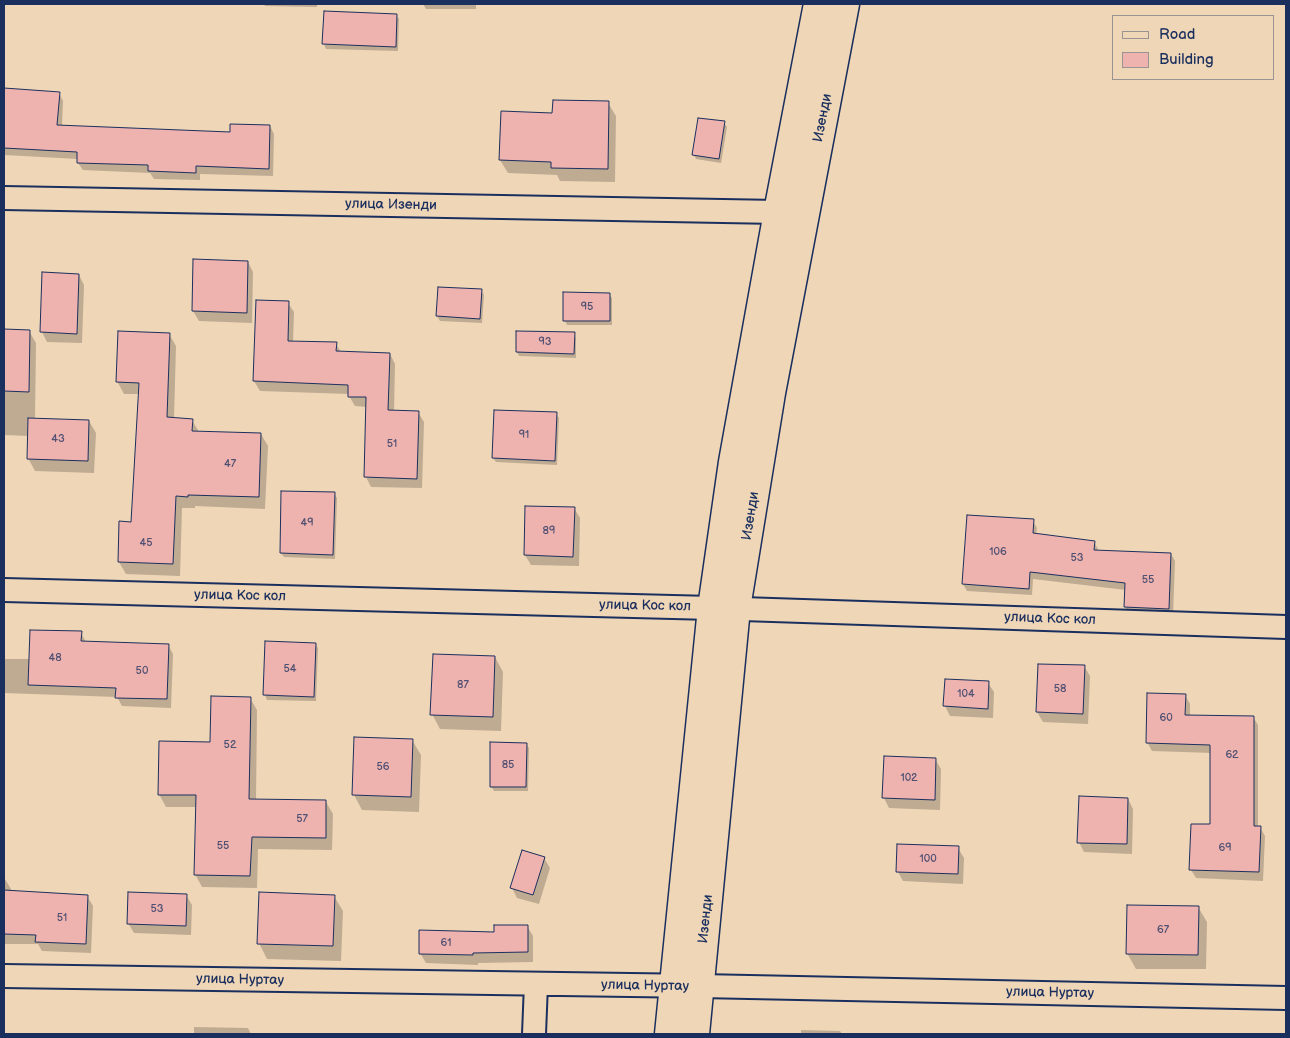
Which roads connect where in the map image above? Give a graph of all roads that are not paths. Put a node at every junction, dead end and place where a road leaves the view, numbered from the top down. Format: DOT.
graph roads {
  1 [pos="818,4"];
  2 [pos="845,4"];
  3 [pos="4,198"];
  4 [pos="778,212"];
  5 [pos="804,216"];
  6 [pos="4,590"];
  7 [pos="724,608"];
  8 [pos="1286,627"];
  9 [pos="4,976"];
  10 [pos="536,984"];
  11 [pos="673,986"];
  12 [pos="700,986"];
  13 [pos="1286,998"];
  14 [pos="534,1034"];
  15 [pos="668,1034"];
  16 [pos="695,1034"];
  1 -- 4 [label="street, Изенди"];
  2 -- 5 [label="street, Изенди"];
  3 -- 4 [label="street, улица Изенди"];
  4 -- 5 [label="street, улица Изенди"];
  4 -- 7 [label="street, Изенди"];
  5 -- 7 [label="street, Изенди"];
  6 -- 7 [label="street, улица Кос кол"];
  7 -- 8 [label="street, улица Кос кол"];
  7 -- 11 [label="street, Изенди"];
  7 -- 12 [label="street, Изенди"];
  9 -- 10 [label="street, улица Нуртау"];
  10 -- 11 [label="street, улица Нуртау"];
  10 -- 14 [label="street"];
  11 -- 12 [label="street, улица Нуртау"];
  11 -- 15 [label="street, Изенди"];
  12 -- 13 [label="street, улица Нуртау"];
  12 -- 16 [label="street, Изенди"];
}
